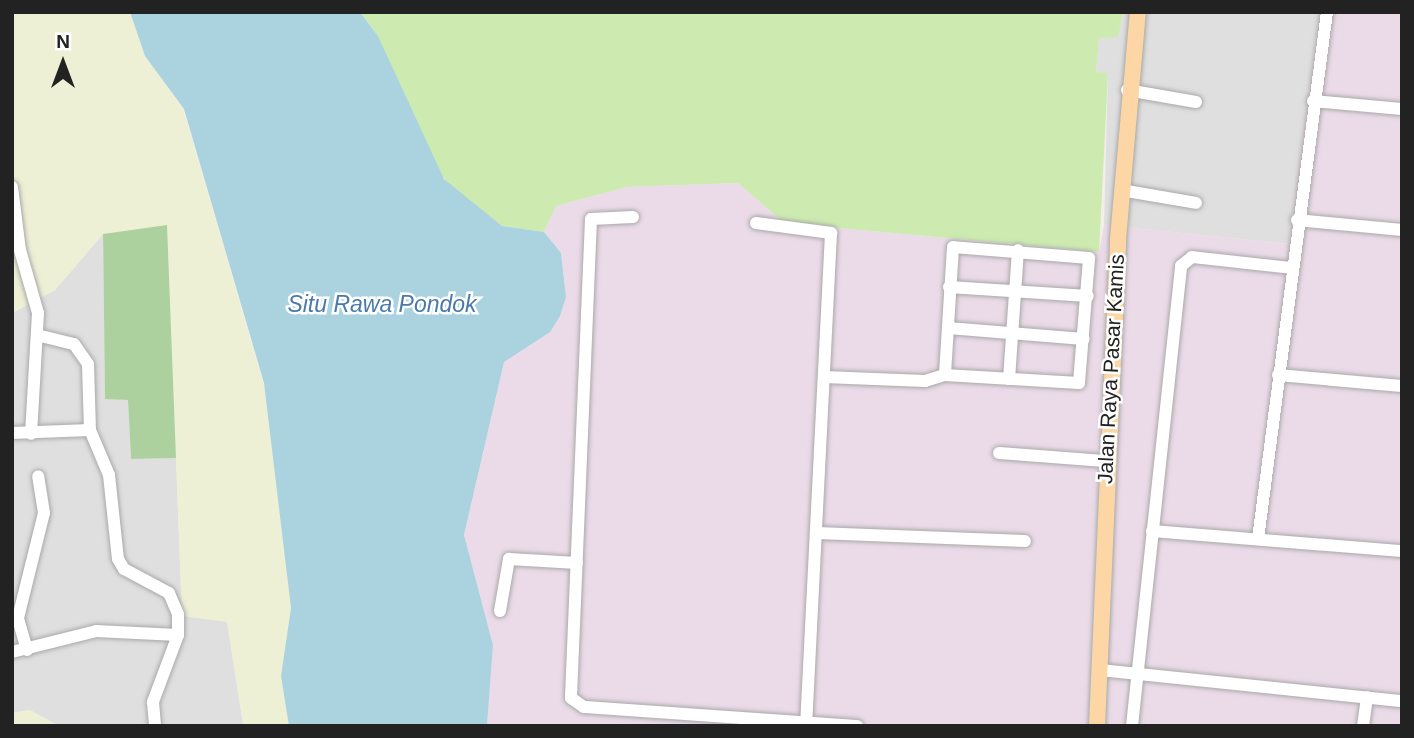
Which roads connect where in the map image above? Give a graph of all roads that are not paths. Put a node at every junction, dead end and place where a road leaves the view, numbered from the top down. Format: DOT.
graph roads {
  1 [pos="1138,12"];
  2 [pos="1327,12"];
  3 [pos="1126,90"];
  4 [pos="1313,101"];
  5 [pos="1195,102"];
  6 [pos="1402,109"];
  7 [pos="12,187"];
  8 [pos="1121,190"];
  9 [pos="1196,203"];
  10 [pos="634,217"];
  11 [pos="1297,220"];
  12 [pos="756,223"];
  13 [pos="1402,230"];
  14 [pos="1018,250"];
  15 [pos="1291,268"];
  16 [pos="949,287"];
  17 [pos="1016,291"];
  18 [pos="1088,296"];
  19 [pos="948,328"];
  20 [pos="1012,332"];
  21 [pos="37,335"];
  22 [pos="1084,339"];
  23 [pos="945,375"];
  24 [pos="1278,375"];
  25 [pos="824,377"];
  26 [pos="1009,379"];
  27 [pos="1402,386"];
  28 [pos="90,430"];
  29 [pos="12,433"];
  30 [pos="31,434"];
  31 [pos="999,453"];
  32 [pos="1105,461"];
  33 [pos="38,476"];
  34 [pos="1152,530"];
  35 [pos="817,533"];
  36 [pos="1258,538"];
  37 [pos="1025,541"];
  38 [pos="1402,551"];
  39 [pos="576,563"];
  40 [pos="499,611"];
  41 [pos="178,635"];
  42 [pos="27,650"];
  43 [pos="12,652"];
  44 [pos="1100,670"];
  45 [pos="1137,674"];
  46 [pos="1367,697"];
  47 [pos="1402,701"];
  48 [pos="806,719"];
  49 [pos="155,726"];
  50 [pos="857,726"];
  51 [pos="1097,726"];
  52 [pos="1132,726"];
  53 [pos="1363,726"];
  1 -- 3 [label="main road, Jalan Raya Pasar Kamis"];
  2 -- 4 [label="street"];
  3 -- 5 [label="street"];
  3 -- 8 [label="main road, Jalan Raya Pasar Kamis"];
  4 -- 6 [label="street"];
  4 -- 11 [label="street"];
  7 -- 21 [label="street"];
  8 -- 9 [label="street"];
  8 -- 32 [label="main road, Jalan Raya Pasar Kamis"];
  10 -- 39 [label="street"];
  11 -- 13 [label="street"];
  11 -- 15 [label="street"];
  12 -- 25 [label="street"];
  14 -- 16 [label="street"];
  14 -- 17 [label="street"];
  14 -- 18 [label="street"];
  15 -- 24 [label="street"];
  15 -- 34 [label="street"];
  16 -- 17 [label="street"];
  16 -- 19 [label="street"];
  17 -- 18 [label="street"];
  17 -- 20 [label="street"];
  18 -- 22 [label="street"];
  19 -- 20 [label="street"];
  19 -- 23 [label="street"];
  20 -- 22 [label="street"];
  20 -- 26 [label="street"];
  21 -- 28 [label="street"];
  21 -- 30 [label="street"];
  22 -- 26 [label="street"];
  23 -- 25 [label="street"];
  23 -- 26 [label="street"];
  24 -- 27 [label="street"];
  24 -- 36 [label="street"];
  25 -- 35 [label="street"];
  28 -- 30 [label="street"];
  28 -- 41 [label="street"];
  29 -- 30 [label="street"];
  31 -- 32 [label="street"];
  32 -- 44 [label="main road, Jalan Raya Pasar Kamis"];
  33 -- 42 [label="street"];
  34 -- 36 [label="street"];
  34 -- 45 [label="street"];
  35 -- 37 [label="street"];
  35 -- 48 [label="street"];
  36 -- 38 [label="street"];
  39 -- 40 [label="street"];
  39 -- 48 [label="street"];
  41 -- 42 [label="street"];
  41 -- 49 [label="street"];
  42 -- 43 [label="street"];
  44 -- 45 [label="street"];
  44 -- 51 [label="main road, Jalan Raya Pasar Kamis"];
  45 -- 46 [label="street"];
  45 -- 52 [label="street"];
  46 -- 47 [label="street"];
  46 -- 53 [label="street"];
  48 -- 50 [label="street"];
}
